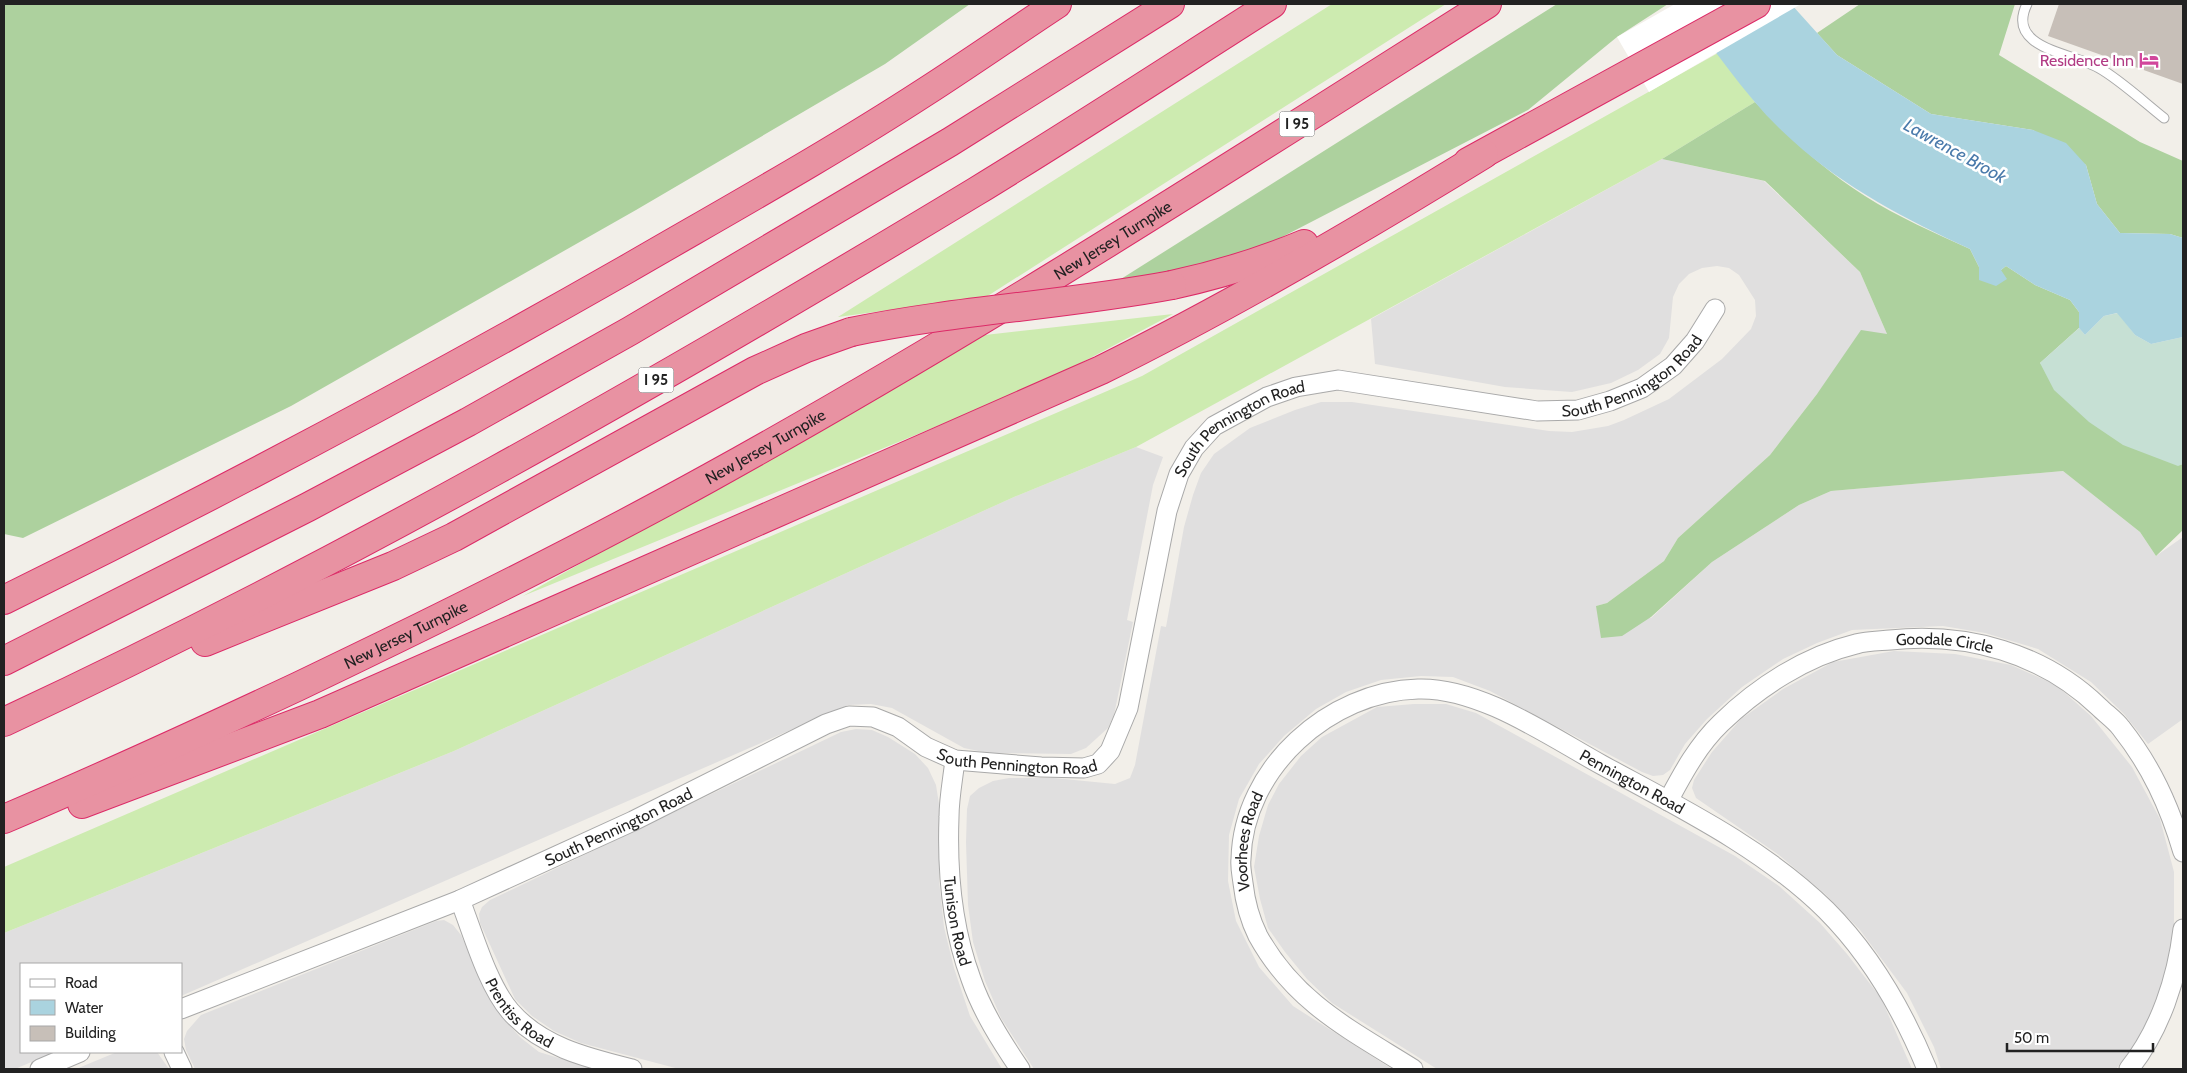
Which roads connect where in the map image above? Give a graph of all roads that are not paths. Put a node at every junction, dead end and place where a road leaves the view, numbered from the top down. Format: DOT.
graph roads {
  1 [pos="1057,4"];
  2 [pos="1170,4"];
  3 [pos="1272,4"];
  4 [pos="1487,4"];
  5 [pos="1756,4"];
  6 [pos="2027,4"];
  7 [pos="2164,118"];
  8 [pos="1484,154"];
  9 [pos="1715,309"];
  10 [pos="4,600"];
  11 [pos="4,662"];
  12 [pos="11,719"];
  13 [pos="955,760"];
  14 [pos="1265,780"];
  15 [pos="1668,801"];
  16 [pos="4,819"];
  17 [pos="4,832"];
  18 [pos="2183,852"];
  19 [pos="460,900"];
  20 [pos="2183,929"];
  21 [pos="182,1009"];
  22 [pos="78,1053"];
  23 [pos="174,1053"];
  24 [pos="40,1069"];
  25 [pos="182,1069"];
  26 [pos="632,1069"];
  27 [pos="1020,1069"];
  28 [pos="1413,1069"];
  29 [pos="1927,1069"];
  30 [pos="2129,1069"];
  1 -- 10 [label="highway"];
  2 -- 11 [label="highway"];
  3 -- 12 [label="highway, I 95"];
  4 -- 16 [label="highway, New Jersey Turnpike / I 95"];
  5 -- 8 [label="highway"];
  6 -- 7 [label="lane"];
  8 -- 12 [label="highway, bridge"];
  8 -- 17 [label="highway"];
  9 -- 13 [label="street, South Pennington Road"];
  13 -- 19 [label="street, South Pennington Road"];
  13 -- 27 [label="street, Tunison Road"];
  14 -- 15 [label="street, Pennington Road"];
  14 -- 28 [label="street, Voorhees Road"];
  15 -- 18 [label="street, Goodale Circle"];
  15 -- 29 [label="street, Pennington Road"];
  19 -- 21 [label="street, South Pennington Road"];
  19 -- 26 [label="street, Prentiss Road"];
  20 -- 30 [label="street"];
  22 -- 24 [label="street"];
  23 -- 25 [label="street"];
}
